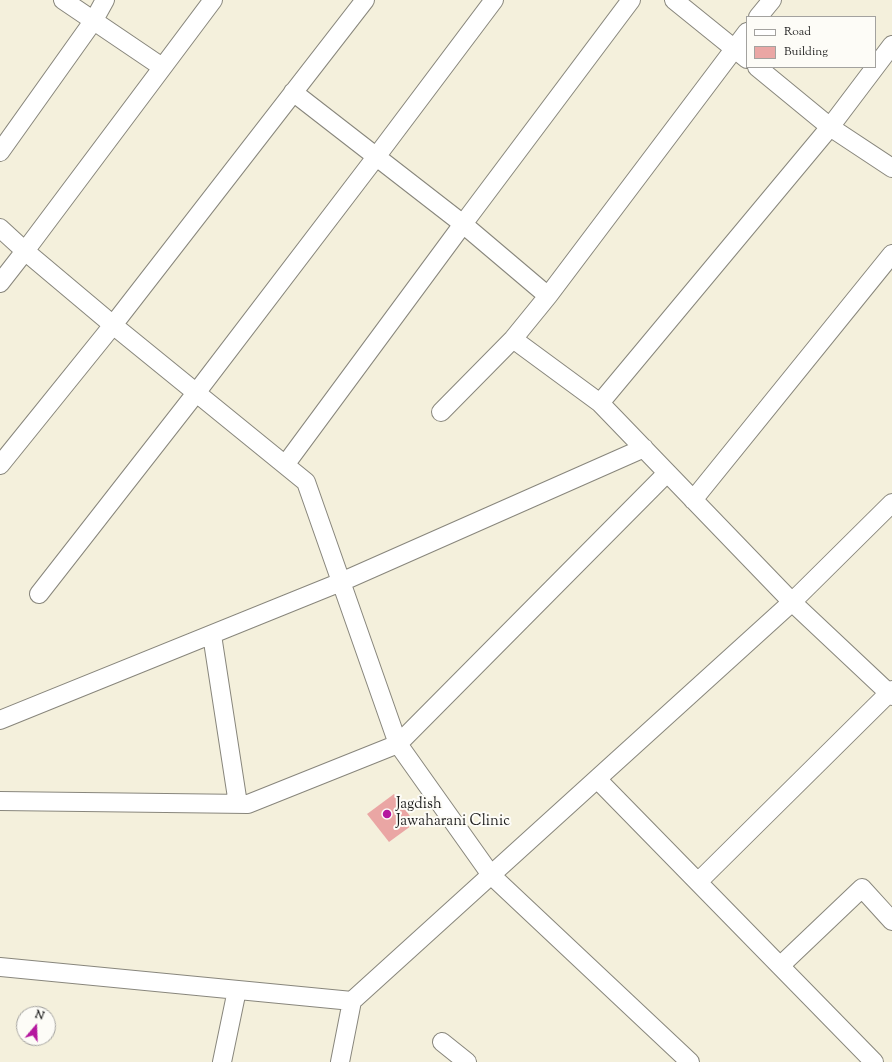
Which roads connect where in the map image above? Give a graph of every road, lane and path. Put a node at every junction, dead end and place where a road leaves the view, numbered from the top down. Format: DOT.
graph roads {
  1 [pos="63,0"];
  2 [pos="105,0"];
  3 [pos="213,0"];
  4 [pos="494,0"];
  5 [pos="631,0"];
  6 [pos="674,0"];
  7 [pos="772,0"];
  8 [pos="357,3"];
  9 [pos="759,16"];
  10 [pos="94,20"];
  11 [pos="746,35"];
  12 [pos="892,45"];
  13 [pos="740,54"];
  14 [pos="876,66"];
  15 [pos="162,67"];
  16 [pos="758,68"];
  17 [pos="874,68"];
  18 [pos="293,92"];
  19 [pos="830,126"];
  20 [pos="0,152"];
  21 [pos="376,157"];
  22 [pos="892,168"];
  23 [pos="463,224"];
  24 [pos="0,228"];
  25 [pos="25,251"];
  26 [pos="892,254"];
  27 [pos="0,284"];
  28 [pos="548,296"];
  29 [pos="113,325"];
  30 [pos="513,339"];
  31 [pos="196,393"];
  32 [pos="600,403"];
  33 [pos="441,412"];
  34 [pos="644,448"];
  35 [pos="0,465"];
  36 [pos="285,465"];
  37 [pos="667,473"];
  38 [pos="693,500"];
  39 [pos="892,503"];
  40 [pos="341,582"];
  41 [pos="39,594"];
  42 [pos="792,602"];
  43 [pos="212,635"];
  44 [pos="891,693"];
  45 [pos="0,720"];
  46 [pos="398,744"];
  47 [pos="596,779"];
  48 [pos="0,801"];
  49 [pos="238,804"];
  50 [pos="491,875"];
  51 [pos="698,882"];
  52 [pos="892,921"];
  53 [pos="780,966"];
  54 [pos="0,967"];
  55 [pos="237,990"];
  56 [pos="352,1001"];
  57 [pos="442,1042"];
  58 [pos="222,1062"];
  59 [pos="340,1062"];
  60 [pos="467,1062"];
  61 [pos="690,1062"];
  62 [pos="874,1062"];
  1 -- 10 [label="street"];
  2 -- 10 [label="street"];
  3 -- 15 [label="street"];
  4 -- 21 [label="street"];
  5 -- 23 [label="street"];
  6 -- 13 [label="street"];
  7 -- 9 [label="street"];
  8 -- 18 [label="street"];
  10 -- 15 [label="street"];
  10 -- 20 [label="street"];
  11 -- 13 [label="street"];
  12 -- 14 [label="street"];
  13 -- 28 [label="street"];
  15 -- 25 [label="street"];
  16 -- 19 [label="street"];
  17 -- 19 [label="street"];
  18 -- 21 [label="street"];
  18 -- 29 [label="street"];
  19 -- 22 [label="street"];
  19 -- 32 [label="street"];
  21 -- 23 [label="street"];
  21 -- 31 [label="street"];
  23 -- 28 [label="street"];
  23 -- 36 [label="street"];
  24 -- 25 [label="street"];
  25 -- 27 [label="street"];
  25 -- 29 [label="street"];
  26 -- 38 [label="street"];
  28 -- 30 [label="street"];
  29 -- 31 [label="street"];
  29 -- 35 [label="street"];
  30 -- 32 [label="street"];
  30 -- 33 [label="street"];
  31 -- 36 [label="street"];
  31 -- 41 [label="street"];
  32 -- 34 [label="street"];
  34 -- 37 [label="street"];
  34 -- 40 [label="street"];
  36 -- 40 [label="street"];
  37 -- 38 [label="street"];
  37 -- 46 [label="street"];
  38 -- 42 [label="street"];
  39 -- 42 [label="street"];
  40 -- 43 [label="street"];
  40 -- 46 [label="street"];
  42 -- 44 [label="street"];
  42 -- 47 [label="street"];
  43 -- 45 [label="street"];
  43 -- 49 [label="street"];
  44 -- 51 [label="street"];
  46 -- 49 [label="street"];
  46 -- 50 [label="street"];
  47 -- 50 [label="street"];
  47 -- 51 [label="street"];
  48 -- 49 [label="street"];
  50 -- 56 [label="street"];
  50 -- 61 [label="street"];
  51 -- 53 [label="street"];
  52 -- 53 [label="street"];
  53 -- 62 [label="street"];
  54 -- 55 [label="street"];
  55 -- 56 [label="street"];
  55 -- 58 [label="street"];
  56 -- 59 [label="street"];
  57 -- 60 [label="street"];
}
